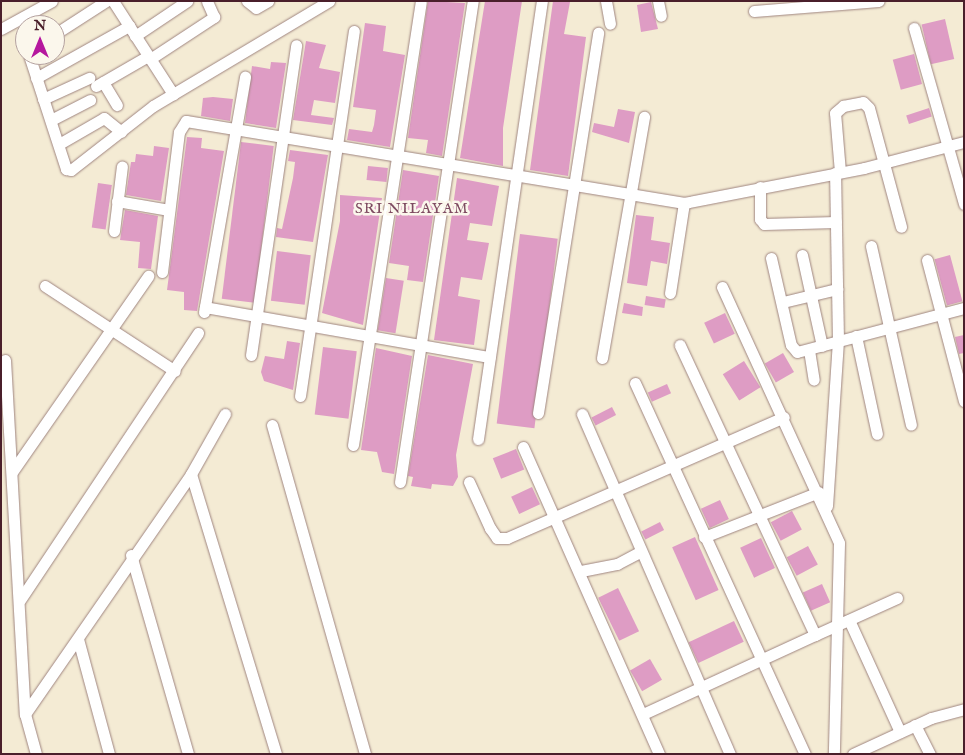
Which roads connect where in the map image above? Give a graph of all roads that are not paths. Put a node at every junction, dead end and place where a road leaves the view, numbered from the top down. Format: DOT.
graph roads {
  1 [pos="52,1"];
  2 [pos="106,1"];
  3 [pos="113,1"];
  4 [pos="187,1"];
  5 [pos="207,1"];
  6 [pos="247,1"];
  7 [pos="268,1"];
  8 [pos="328,1"];
  9 [pos="472,1"];
  10 [pos="542,1"];
  11 [pos="606,1"];
  12 [pos="658,1"];
  13 [pos="879,1"];
  14 [pos="421,2"];
  15 [pos="754,12"];
  16 [pos="661,16"];
  17 [pos="610,24"];
  18 [pos="128,26"];
  19 [pos="65,28"];
  20 [pos="914,28"];
  21 [pos="1,29"];
  22 [pos="354,31"];
  23 [pos="598,33"];
  24 [pos="135,36"];
  25 [pos="296,45"];
  26 [pos="149,57"];
  27 [pos="32,65"];
  28 [pos="245,77"];
  29 [pos="36,78"];
  30 [pos="96,82"];
  31 [pos="173,94"];
  32 [pos="43,99"];
  33 [pos="90,100"];
  34 [pos="117,105"];
  35 [pos="644,117"];
  36 [pos="50,120"];
  37 [pos="236,127"];
  38 [pos="121,132"];
  39 [pos="282,134"];
  40 [pos="964,142"];
  41 [pos="59,144"];
  42 [pos="337,145"];
  43 [pos="945,146"];
  44 [pos="398,155"];
  45 [pos="450,162"];
  46 [pos="882,163"];
  47 [pos="122,166"];
  48 [pos="837,173"];
  49 [pos="517,175"];
  50 [pos="574,186"];
  51 [pos="760,187"];
  52 [pos="631,195"];
  53 [pos="118,201"];
  54 [pos="684,203"];
  55 [pos="964,204"];
  56 [pos="169,210"];
  57 [pos="836,222"];
  58 [pos="901,227"];
  59 [pos="114,231"];
  60 [pos="871,246"];
  61 [pos="802,255"];
  62 [pos="771,258"];
  63 [pos="926,260"];
  64 [pos="162,272"];
  65 [pos="148,276"];
  66 [pos="45,286"];
  67 [pos="722,287"];
  68 [pos="837,289"];
  69 [pos="670,293"];
  70 [pos="811,296"];
  71 [pos="783,302"];
  72 [pos="964,308"];
  73 [pos="942,314"];
  74 [pos="257,316"];
  75 [pos="311,326"];
  76 [pos="889,326"];
  77 [pos="110,330"];
  78 [pos="198,333"];
  79 [pos="370,336"];
  80 [pos="856,336"];
  81 [pos="838,341"];
  82 [pos="422,344"];
  83 [pos="680,345"];
  84 [pos="822,346"];
  85 [pos="809,350"];
  86 [pos="251,355"];
  87 [pos="490,357"];
  88 [pos="602,358"];
  89 [pos="5,360"];
  90 [pos="175,371"];
  91 [pos="814,380"];
  92 [pos="635,383"];
  93 [pos="300,396"];
  94 [pos="964,401"];
  95 [pos="538,413"];
  96 [pos="226,414"];
  97 [pos="582,414"];
  98 [pos="784,417"];
  99 [pos="272,425"];
  100 [pos="911,425"];
  101 [pos="877,434"];
  102 [pos="478,439"];
  103 [pos="727,442"];
  104 [pos="353,444"];
  105 [pos="523,447"];
  106 [pos="6,452"];
  107 [pos="672,465"];
  108 [pos="12,472"];
  109 [pos="191,474"];
  110 [pos="400,482"];
  111 [pos="469,482"];
  112 [pos="613,492"];
  113 [pos="819,492"];
  114 [pos="827,509"];
  115 [pos="762,514"];
  116 [pos="558,518"];
  117 [pos="704,537"];
  118 [pos="640,552"];
  119 [pos="131,555"];
  120 [pos="581,571"];
  121 [pos="897,598"];
  122 [pos="20,600"];
  123 [pos="849,620"];
  124 [pos="837,625"];
  125 [pos="815,635"];
  126 [pos="78,639"];
  127 [pos="760,659"];
  128 [pos="698,686"];
  129 [pos="964,709"];
  130 [pos="25,714"];
  131 [pos="643,714"];
  132 [pos="915,725"];
  133 [pos="900,732"];
  134 [pos="36,754"];
  135 [pos="109,754"];
  136 [pos="188,754"];
  137 [pos="276,754"];
  138 [pos="365,754"];
  139 [pos="659,754"];
  140 [pos="730,754"];
  141 [pos="805,754"];
  142 [pos="834,754"];
  143 [pos="854,754"];
  144 [pos="930,754"];
  1 -- 21 [label="street"];
  2 -- 19 [label="street"];
  3 -- 18 [label="street"];
  4 -- 24 [label="street"];
  5 -- 26 [label="street"];
  6 -- 7 [label="street"];
  8 -- 31 [label="street"];
  9 -- 45 [label="street"];
  10 -- 49 [label="street"];
  11 -- 17 [label="street"];
  12 -- 16 [label="street"];
  13 -- 15 [label="street"];
  14 -- 44 [label="street"];
  18 -- 24 [label="street"];
  18 -- 29 [label="street"];
  20 -- 43 [label="street"];
  22 -- 42 [label="street"];
  23 -- 50 [label="street"];
  24 -- 26 [label="street"];
  25 -- 39 [label="street"];
  26 -- 30 [label="street"];
  26 -- 31 [label="street"];
  27 -- 29 [label="street"];
  28 -- 37 [label="street"];
  29 -- 32 [label="street"];
  30 -- 32 [label="street"];
  30 -- 34 [label="street"];
  31 -- 38 [label="street"];
  32 -- 36 [label="street"];
  33 -- 36 [label="street"];
  35 -- 52 [label="street"];
  36 -- 41 [label="street"];
  37 -- 39 [label="street"];
  37 -- 56 [label="street"];
  37 -- 74 [label="street"];
  38 -- 41 [label="street"];
  38 -- 41 [label="street"];
  39 -- 42 [label="street"];
  39 -- 74 [label="street"];
  40 -- 43 [label="street"];
  42 -- 44 [label="street"];
  42 -- 75 [label="street"];
  43 -- 46 [label="street"];
  43 -- 55 [label="street"];
  44 -- 45 [label="street"];
  44 -- 79 [label="street"];
  45 -- 49 [label="street"];
  45 -- 82 [label="street"];
  46 -- 48 [label="street"];
  46 -- 48 [label="street"];
  46 -- 58 [label="street"];
  47 -- 53 [label="street"];
  48 -- 51 [label="street"];
  48 -- 57 [label="street"];
  49 -- 50 [label="street"];
  49 -- 87 [label="street"];
  50 -- 52 [label="street"];
  50 -- 95 [label="street"];
  51 -- 54 [label="street"];
  51 -- 57 [label="street"];
  52 -- 54 [label="street"];
  52 -- 88 [label="street"];
  53 -- 56 [label="street"];
  53 -- 59 [label="street"];
  54 -- 69 [label="street"];
  56 -- 64 [label="street"];
  57 -- 68 [label="street"];
  60 -- 76 [label="street"];
  61 -- 70 [label="street"];
  62 -- 71 [label="street"];
  63 -- 73 [label="street"];
  65 -- 77 [label="street"];
  66 -- 77 [label="street"];
  67 -- 98 [label="street"];
  68 -- 70 [label="street"];
  68 -- 81 [label="street"];
  70 -- 71 [label="street"];
  70 -- 84 [label="street"];
  71 -- 85 [label="street"];
  72 -- 73 [label="street"];
  73 -- 76 [label="street"];
  73 -- 94 [label="street"];
  74 -- 75 [label="street"];
  74 -- 86 [label="street"];
  75 -- 79 [label="street"];
  75 -- 93 [label="street"];
  76 -- 80 [label="street"];
  76 -- 100 [label="street"];
  77 -- 90 [label="street"];
  77 -- 108 [label="street"];
  78 -- 90 [label="street"];
  79 -- 82 [label="street"];
  79 -- 104 [label="street"];
  80 -- 81 [label="street"];
  80 -- 101 [label="street"];
  81 -- 84 [label="street"];
  81 -- 114 [label="street"];
  82 -- 87 [label="street"];
  82 -- 110 [label="street"];
  83 -- 103 [label="street"];
  84 -- 85 [label="street"];
  85 -- 91 [label="street"];
  87 -- 102 [label="street"];
  89 -- 106 [label="street"];
  90 -- 122 [label="street"];
  92 -- 107 [label="street"];
  96 -- 109 [label="street"];
  97 -- 112 [label="street"];
  98 -- 103 [label="street"];
  98 -- 113 [label="street"];
  99 -- 138 [label="street"];
  103 -- 107 [label="street"];
  103 -- 115 [label="street"];
  105 -- 116 [label="street"];
  106 -- 108 [label="street"];
  107 -- 112 [label="street"];
  107 -- 117 [label="street"];
  108 -- 122 [label="street"];
  109 -- 119 [label="street"];
  109 -- 137 [label="street"];
  111 -- 116 [label="street"];
  112 -- 116 [label="street"];
  112 -- 118 [label="street"];
  113 -- 114 [label="street"];
  113 -- 115 [label="street"];
  114 -- 124 [label="street"];
  115 -- 117 [label="street"];
  115 -- 125 [label="street"];
  116 -- 120 [label="street"];
  117 -- 127 [label="street"];
  118 -- 120 [label="street"];
  118 -- 128 [label="street"];
  119 -- 126 [label="street"];
  119 -- 136 [label="street"];
  120 -- 131 [label="street"];
  121 -- 123 [label="street"];
  122 -- 130 [label="street"];
  123 -- 124 [label="street"];
  123 -- 133 [label="street"];
  124 -- 125 [label="street"];
  124 -- 142 [label="street"];
  125 -- 127 [label="street"];
  126 -- 130 [label="street"];
  126 -- 135 [label="street"];
  127 -- 128 [label="street"];
  127 -- 141 [label="street"];
  128 -- 131 [label="street"];
  128 -- 140 [label="street"];
  129 -- 132 [label="street"];
  130 -- 134 [label="street"];
  131 -- 139 [label="street"];
  132 -- 133 [label="street"];
  132 -- 144 [label="street"];
  133 -- 143 [label="street"];
}
